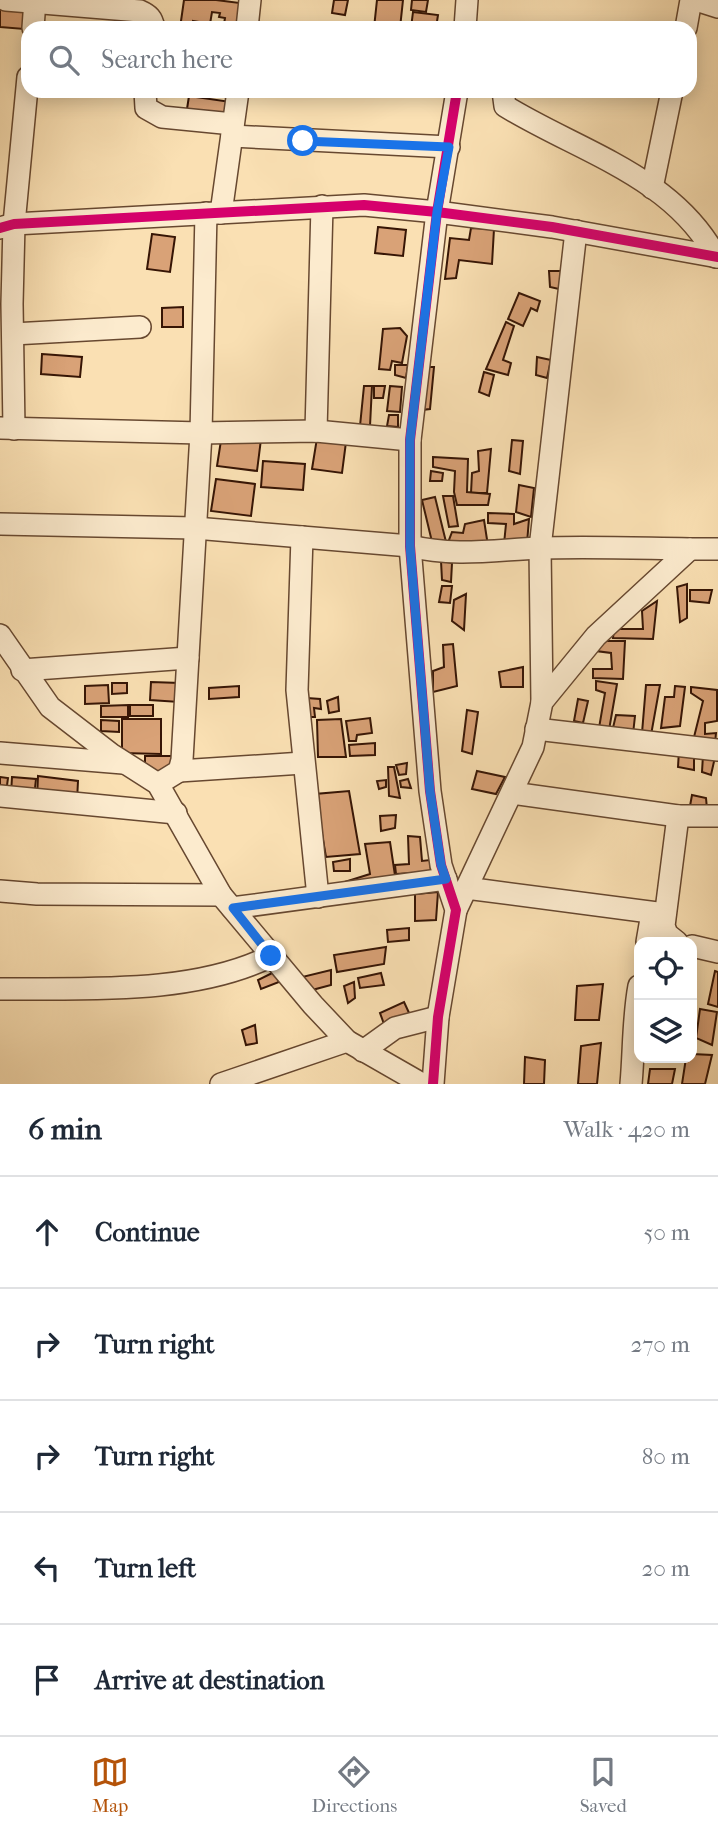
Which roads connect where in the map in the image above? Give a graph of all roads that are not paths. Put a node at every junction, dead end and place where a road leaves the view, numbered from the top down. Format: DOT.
graph roads {
  1 [pos="6,0"];
  2 [pos="250,0"];
  3 [pos="467,0"];
  4 [pos="694,0"];
  5 [pos="35,1"];
  6 [pos="718,7"];
  7 [pos="34,21"];
  8 [pos="153,21"];
  9 [pos="248,21"];
  10 [pos="466,21"];
  11 [pos="687,21"];
  12 [pos="25,98"];
  13 [pos="145,98"];
  14 [pos="237,98"];
  15 [pos="456,98"];
  16 [pos="504,98"];
  17 [pos="671,98"];
  18 [pos="233,130"];
  19 [pos="449,147"];
  20 [pos="652,188"];
  21 [pos="322,206"];
  22 [pos="437,212"];
  23 [pos="214,213"];
  24 [pos="7,226"];
  25 [pos="576,231"];
  26 [pos="717,257"];
  27 [pos="140,327"];
  28 [pos="13,334"];
  29 [pos="7,372"];
  30 [pos="7,429"];
  31 [pos="316,431"];
  32 [pos="201,433"];
  33 [pos="410,440"];
  34 [pos="0,524"];
  35 [pos="195,527"];
  36 [pos="302,537"];
  37 [pos="410,546"];
  38 [pos="540,548"];
  39 [pos="690,549"];
  40 [pos="718,549"];
  41 [pos="0,635"];
  42 [pos="188,658"];
  43 [pos="22,670"];
  44 [pos="542,702"];
  45 [pos="536,729"];
  46 [pos="718,750"];
  47 [pos="0,753"];
  48 [pos="125,763"];
  49 [pos="303,763"];
  50 [pos="179,771"];
  51 [pos="158,784"];
  52 [pos="512,793"];
  53 [pos="0,796"];
  54 [pos="176,813"];
  55 [pos="678,816"];
  56 [pos="718,816"];
  57 [pos="446,879"];
  58 [pos="466,888"];
  59 [pos="0,891"];
  60 [pos="318,897"];
  61 [pos="227,902"];
  62 [pos="456,910"];
  63 [pos="658,914"];
  64 [pos="649,937"];
  65 [pos="671,937"];
  66 [pos="697,947"];
  67 [pos="718,952"];
  68 [pos="271,956"];
  69 [pos="0,989"];
  70 [pos="637,1000"];
  71 [pos="438,1017"];
  72 [pos="355,1046"];
  73 [pos="274,1075"];
  74 [pos="221,1084"];
  75 [pos="422,1084"];
  76 [pos="433,1084"];
  77 [pos="631,1084"];
  1 -- 5 [label="street"];
  2 -- 9 [label="street"];
  3 -- 10 [label="street"];
  4 -- 6 [label="street"];
  4 -- 11 [label="street"];
  5 -- 7 [label="street"];
  5 -- 8 [label="street"];
  12 -- 24 [label="street"];
  13 -- 18 [label="street"];
  14 -- 18 [label="street"];
  15 -- 19 [label="street"];
  16 -- 20 [label="street"];
  17 -- 20 [label="street"];
  18 -- 19 [label="street"];
  18 -- 23 [label="street"];
  19 -- 22 [label="street"];
  20 -- 26 [label="street"];
  21 -- 22 [label="street"];
  21 -- 23 [label="street"];
  21 -- 31 [label="street"];
  22 -- 25 [label="street"];
  22 -- 33 [label="street"];
  23 -- 24 [label="street"];
  23 -- 32 [label="street"];
  24 -- 28 [label="street"];
  25 -- 26 [label="street"];
  25 -- 38 [label="street"];
  27 -- 28 [label="street"];
  28 -- 29 [label="street"];
  29 -- 30 [label="street"];
  30 -- 32 [label="street"];
  31 -- 32 [label="street"];
  31 -- 33 [label="street"];
  32 -- 35 [label="street"];
  33 -- 37 [label="street"];
  34 -- 35 [label="street"];
  35 -- 36 [label="street"];
  35 -- 42 [label="street"];
  36 -- 37 [label="street"];
  36 -- 49 [label="street"];
  37 -- 38 [label="street"];
  37 -- 57 [label="street"];
  38 -- 39 [label="street"];
  38 -- 44 [label="street"];
  39 -- 40 [label="street"];
  39 -- 44 [label="street"];
  41 -- 43 [label="street"];
  42 -- 43 [label="street"];
  42 -- 50 [label="street"];
  43 -- 48 [label="street"];
  44 -- 45 [label="street"];
  45 -- 46 [label="street"];
  45 -- 52 [label="street"];
  47 -- 48 [label="street"];
  48 -- 51 [label="street"];
  49 -- 50 [label="street"];
  49 -- 60 [label="street"];
  50 -- 51 [label="street"];
  51 -- 54 [label="street"];
  52 -- 55 [label="street"];
  52 -- 58 [label="street"];
  53 -- 54 [label="street"];
  54 -- 61 [label="street"];
  55 -- 56 [label="street"];
  55 -- 63 [label="street"];
  57 -- 60 [label="street"];
  57 -- 62 [label="street"];
  58 -- 62 [label="street"];
  58 -- 63 [label="street"];
  59 -- 61 [label="street"];
  60 -- 61 [label="street"];
  61 -- 68 [label="street"];
  62 -- 71 [label="street"];
  63 -- 64 [label="street"];
  63 -- 65 [label="street"];
  66 -- 67 [label="street"];
  68 -- 69 [label="street"];
  68 -- 72 [label="street"];
  70 -- 77 [label="street"];
  71 -- 72 [label="street"];
  71 -- 76 [label="street"];
  72 -- 73 [label="street"];
  72 -- 75 [label="street"];
  73 -- 74 [label="street"];
}
